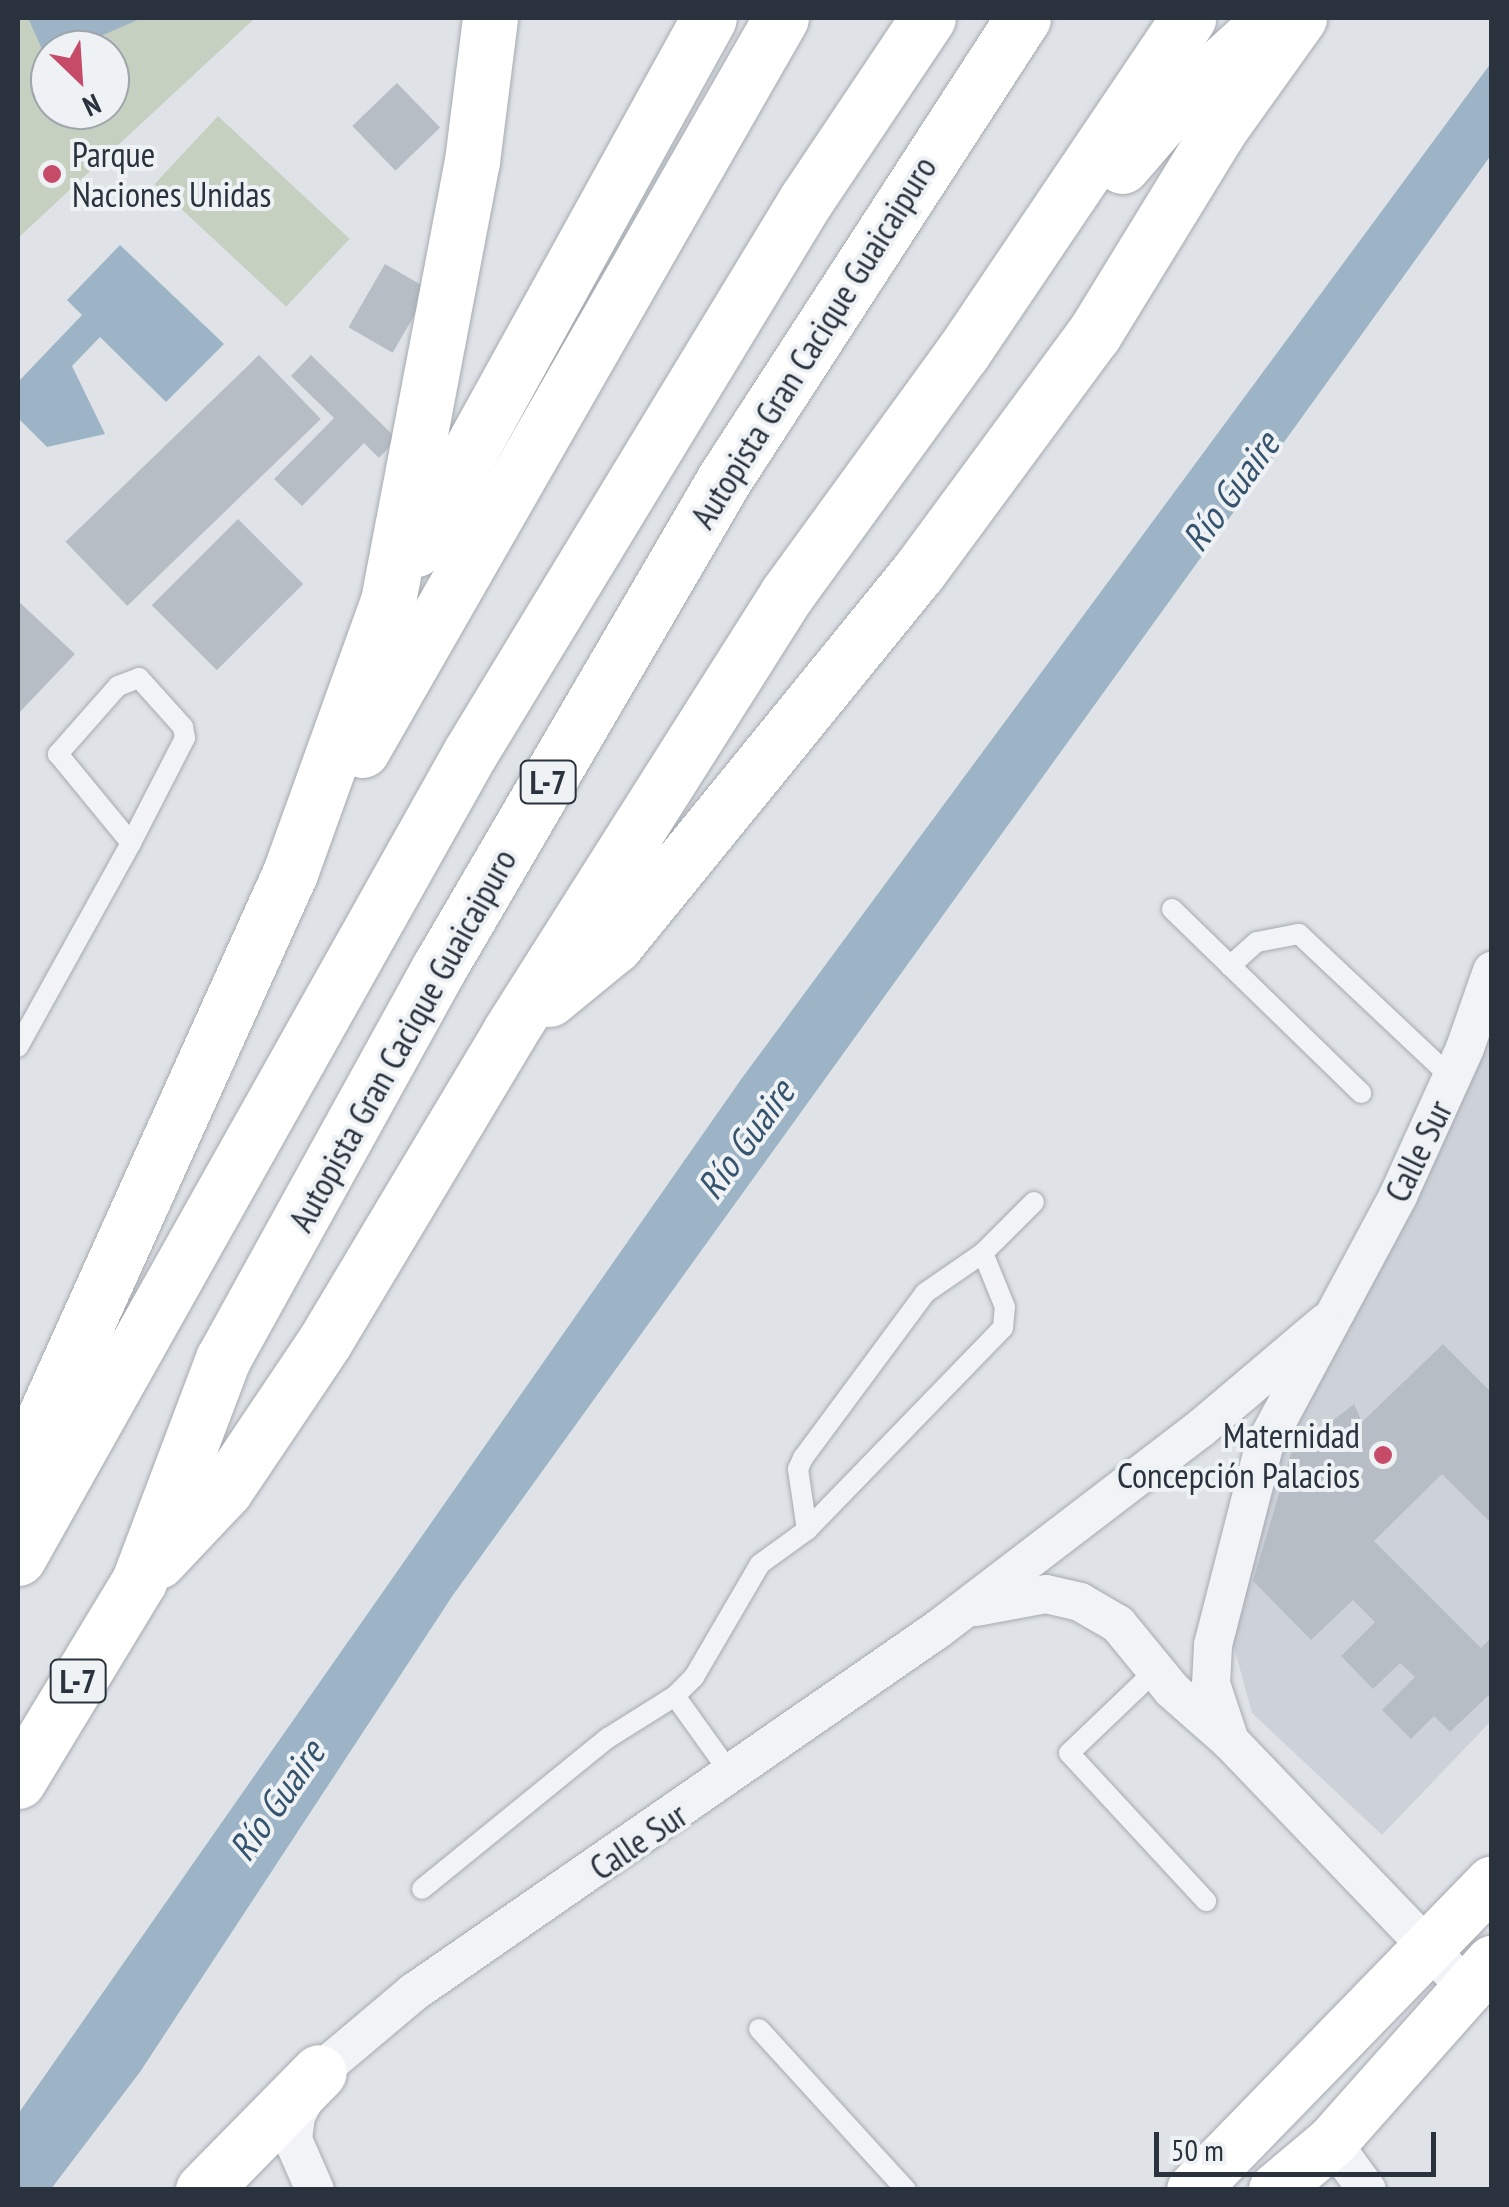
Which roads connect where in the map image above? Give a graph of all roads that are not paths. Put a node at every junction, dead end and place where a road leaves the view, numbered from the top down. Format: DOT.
graph roads {
  1 [pos="490,18"];
  2 [pos="709,18"];
  3 [pos="781,18"];
  4 [pos="928,18"];
  5 [pos="1023,18"];
  6 [pos="1188,18"];
  7 [pos="1273,18"];
  8 [pos="1299,18"];
  9 [pos="1148,108"];
  10 [pos="388,602"];
  11 [pos="131,843"];
  12 [pos="290,873"];
  13 [pos="1172,908"];
  14 [pos="1230,966"];
  15 [pos="1490,979"];
  16 [pos="508,1033"];
  17 [pos="18,1047"];
  18 [pos="1470,1056"];
  19 [pos="1361,1093"];
  20 [pos="1034,1202"];
  21 [pos="984,1252"];
  22 [pos="1325,1323"];
  23 [pos="18,1476"];
  24 [pos="807,1530"];
  25 [pos="18,1558"];
  26 [pos="139,1582"];
  27 [pos="959,1613"];
  28 [pos="1156,1670"];
  29 [pos="675,1696"];
  30 [pos="1230,1741"];
  31 [pos="733,1777"];
  32 [pos="18,1781"];
  33 [pos="1492,1882"];
  34 [pos="422,1889"];
  35 [pos="1206,1901"];
  36 [pos="1429,1949"];
  37 [pos="1479,1975"];
  38 [pos="759,2029"];
  39 [pos="319,2072"];
  40 [pos="1277,2107"];
  41 [pos="1332,2142"];
  42 [pos="1276,2185"];
  43 [pos="203,2190"];
  44 [pos="314,2190"];
  45 [pos="906,2190"];
  46 [pos="1192,2190"];
  47 [pos="1218,2190"];
  48 [pos="1367,2190"];
  1 -- 10 [label="highway"];
  2 -- 10 [label="highway"];
  3 -- 12 [label="highway"];
  4 -- 25 [label="highway, L-7"];
  5 -- 26 [label="highway, Autopista Gran Cacique Guaicaipuro / L-7"];
  6 -- 9 [label="highway"];
  7 -- 9 [label="highway"];
  8 -- 16 [label="highway"];
  9 -- 16 [label="highway"];
  10 -- 12 [label="highway"];
  11 -- 11 [label="lane"];
  11 -- 17 [label="lane"];
  12 -- 23 [label="highway"];
  13 -- 14 [label="lane"];
  14 -- 18 [label="lane"];
  14 -- 19 [label="lane"];
  15 -- 18 [label="street, Calle Sur"];
  16 -- 26 [label="highway"];
  18 -- 22 [label="street, Calle Sur"];
  20 -- 21 [label="lane"];
  21 -- 24 [label="lane"];
  21 -- 24 [label="lane"];
  22 -- 27 [label="street, Calle Sur"];
  22 -- 30 [label="street, Calle Sur"];
  24 -- 29 [label="lane"];
  26 -- 32 [label="highway, Autopista Gran Cacique Guaicaipuro / L-7"];
  27 -- 28 [label="street, Calle Sur"];
  27 -- 31 [label="street, Calle Sur"];
  28 -- 30 [label="street, Calle Sur"];
  28 -- 35 [label="lane"];
  29 -- 31 [label="lane"];
  29 -- 34 [label="lane"];
  30 -- 36 [label="street, Calle Sur"];
  31 -- 39 [label="street, Calle Sur"];
  33 -- 36 [label="main road"];
  36 -- 37 [label="street, Calle Sur"];
  36 -- 40 [label="main road"];
  37 -- 41 [label="main road"];
  38 -- 45 [label="lane"];
  39 -- 43 [label="highway"];
  39 -- 44 [label="street"];
  40 -- 46 [label="main road"];
  40 -- 47 [label="main road"];
  41 -- 42 [label="main road"];
  41 -- 48 [label="street"];
}
